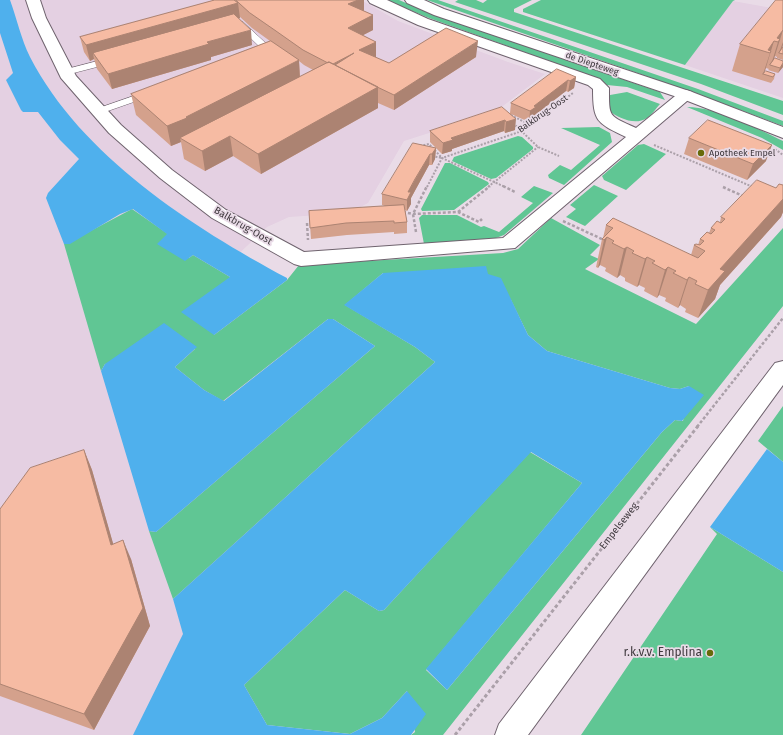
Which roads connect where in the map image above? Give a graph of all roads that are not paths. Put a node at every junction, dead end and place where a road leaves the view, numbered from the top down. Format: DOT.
graph roads {
  1 [pos="33,0"];
  2 [pos="375,0"];
  3 [pos="412,0"];
  4 [pos="225,28"];
  5 [pos="254,56"];
  6 [pos="119,58"];
  7 [pos="66,72"];
  8 [pos="158,90"];
  9 [pos="686,95"];
  10 [pos="99,111"];
  11 [pos="779,132"];
  12 [pos="636,135"];
  13 [pos="783,369"];
  14 [pos="510,735"];
  1 -- 7 [label="street, Balkbrug-Oost"];
  2 -- 12 [label="street, de Diepteweg"];
  3 -- 9 [label="street, de Diepteweg"];
  4 -- 5 [label="lane"];
  6 -- 7 [label="lane"];
  7 -- 10 [label="street, Balkbrug-Oost"];
  8 -- 10 [label="lane"];
  9 -- 11 [label="street, de Diepteweg"];
  9 -- 12 [label="street, Balkbrug-Oost"];
  10 -- 12 [label="street, Balkbrug-Oost"];
  13 -- 14 [label="street"];
}
